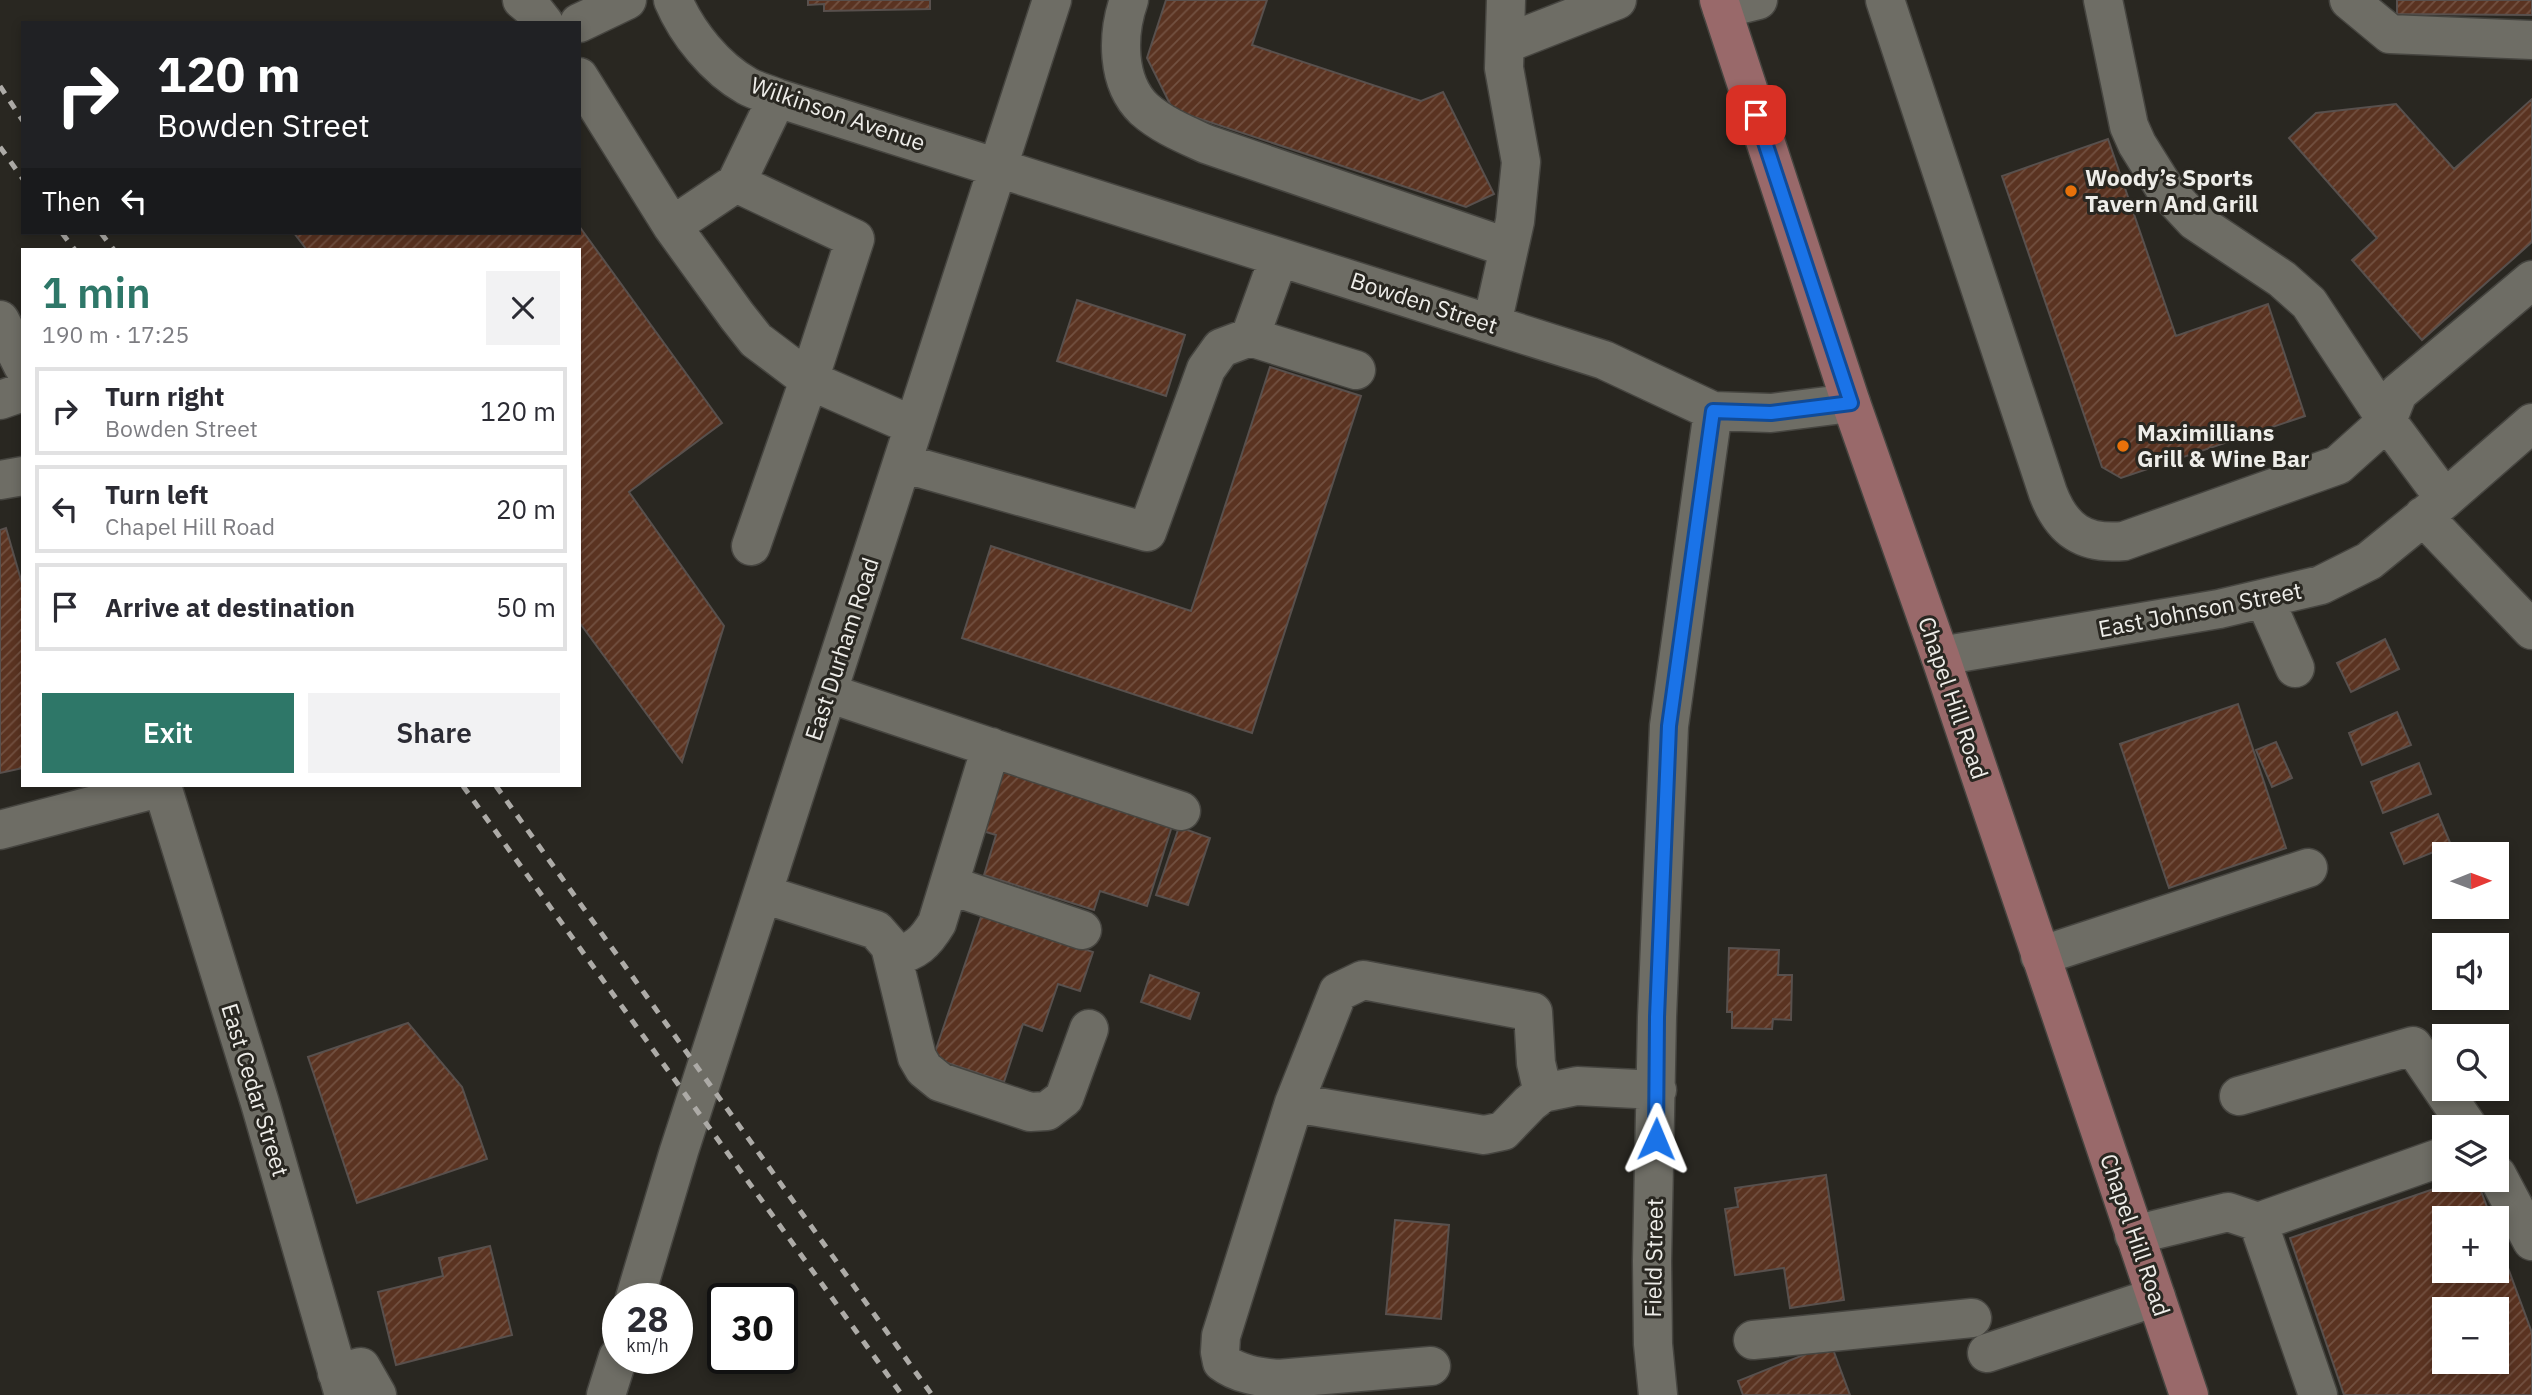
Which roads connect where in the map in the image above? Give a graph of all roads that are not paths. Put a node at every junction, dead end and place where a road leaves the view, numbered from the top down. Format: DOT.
graph roads {
  1 [pos="522,0"];
  2 [pos="627,0"];
  3 [pos="673,0"];
  4 [pos="1052,0"];
  5 [pos="1129,0"];
  6 [pos="1506,0"];
  7 [pos="1617,0"];
  8 [pos="1885,0"];
  9 [pos="2103,0"];
  10 [pos="2349,0"];
  11 [pos="1733,3"];
  12 [pos="542,21"];
  13 [pos="581,22"];
  14 [pos="2532,40"];
  15 [pos="1505,44"];
  16 [pos="581,81"];
  17 [pos="777,98"];
  18 [pos="997,167"];
  19 [pos="736,183"];
  20 [pos="672,226"];
  21 [pos="1508,248"];
  22 [pos="1279,257"];
  23 [pos="2532,280"];
  24 [pos="0,320"];
  25 [pos="1492,324"];
  26 [pos="1250,337"];
  27 [pos="21,362"];
  28 [pos="1356,370"];
  29 [pos="809,380"];
  30 [pos="21,393"];
  31 [pos="0,400"];
  32 [pos="1851,403"];
  33 [pos="1713,411"];
  34 [pos="2387,421"];
  35 [pos="2532,423"];
  36 [pos="914,426"];
  37 [pos="902,463"];
  38 [pos="21,476"];
  39 [pos="0,480"];
  40 [pos="2434,507"];
  41 [pos="751,547"];
  42 [pos="2265,600"];
  43 [pos="2532,630"];
  44 [pos="1940,656"];
  45 [pos="2294,668"];
  46 [pos="828,693"];
  47 [pos="991,747"];
  48 [pos="158,787"];
  49 [pos="162,787"];
  50 [pos="1181,811"];
  51 [pos="0,830"];
  52 [pos="2308,868"];
  53 [pos="948,885"];
  54 [pos="763,894"];
  55 [pos="1082,930"];
  56 [pos="2040,956"];
  57 [pos="893,957"];
  58 [pos="1089,1029"];
  59 [pos="1657,1090"];
  60 [pos="1544,1093"];
  61 [pos="2239,1097"];
  62 [pos="1294,1103"];
  63 [pos="2460,1115"];
  64 [pos="2432,1161"];
  65 [pos="2506,1192"];
  66 [pos="2258,1222"];
  67 [pos="2134,1235"];
  68 [pos="2532,1241"];
  69 [pos="640,1283"];
  70 [pos="2156,1297"];
  71 [pos="1972,1318"];
  72 [pos="1753,1340"];
  73 [pos="1987,1353"];
  74 [pos="1431,1366"];
  75 [pos="613,1374"];
  76 [pos="340,1384"];
  77 [pos="377,1395"];
  78 [pos="606,1395"];
  79 [pos="1658,1395"];
  80 [pos="2189,1395"];
  81 [pos="2318,1395"];
  1 -- 12 [label="street"];
  2 -- 13 [label="street"];
  3 -- 17 [label="street, Wilkinson Avenue"];
  4 -- 18 [label="street, East Durham Road"];
  5 -- 21 [label="street"];
  6 -- 15 [label="street"];
  7 -- 15 [label="street"];
  8 -- 34 [label="street"];
  9 -- 34 [label="street"];
  10 -- 14 [label="street"];
  11 -- 32 [label="main road, Chapel Hill Road"];
  15 -- 21 [label="street"];
  16 -- 20 [label="street"];
  17 -- 18 [label="street, Wilkinson Avenue"];
  17 -- 19 [label="street"];
  18 -- 22 [label="street, Bowden Street"];
  18 -- 36 [label="street, East Durham Road"];
  19 -- 20 [label="street"];
  19 -- 29 [label="street"];
  20 -- 29 [label="street"];
  21 -- 25 [label="street"];
  22 -- 25 [label="street, Bowden Street"];
  22 -- 26 [label="street"];
  23 -- 34 [label="street"];
  24 -- 27 [label="street"];
  25 -- 33 [label="street, Bowden Street"];
  26 -- 28 [label="street"];
  26 -- 37 [label="street"];
  29 -- 36 [label="street"];
  29 -- 41 [label="street"];
  30 -- 31 [label="street"];
  32 -- 33 [label="street, Bowden Street"];
  32 -- 44 [label="main road, Chapel Hill Road"];
  33 -- 59 [label="street, Field Street"];
  34 -- 40 [label="street"];
  35 -- 40 [label="street, East Johnson Street"];
  36 -- 37 [label="street, East Durham Road"];
  37 -- 46 [label="street, East Durham Road"];
  38 -- 39 [label="street"];
  40 -- 42 [label="street, East Johnson Street"];
  40 -- 43 [label="street"];
  42 -- 44 [label="street, East Johnson Street"];
  42 -- 45 [label="street"];
  44 -- 56 [label="main road, Chapel Hill Road"];
  46 -- 47 [label="street"];
  46 -- 54 [label="street, East Durham Road"];
  47 -- 50 [label="street"];
  47 -- 53 [label="street"];
  48 -- 51 [label="street"];
  49 -- 76 [label="street, East Cedar Street"];
  52 -- 56 [label="street"];
  53 -- 55 [label="street"];
  53 -- 57 [label="street"];
  54 -- 57 [label="street"];
  54 -- 69 [label="street, East Durham Road"];
  56 -- 67 [label="main road, Chapel Hill Road"];
  57 -- 58 [label="street"];
  59 -- 60 [label="street"];
  59 -- 79 [label="street, Field Street"];
  60 -- 62 [label="street"];
  60 -- 62 [label="street"];
  61 -- 63 [label="street"];
  62 -- 74 [label="street"];
  64 -- 66 [label="street"];
  65 -- 68 [label="street"];
  66 -- 67 [label="street"];
  66 -- 81 [label="street"];
  67 -- 70 [label="main road, Chapel Hill Road"];
  70 -- 73 [label="street"];
  70 -- 80 [label="main road, Chapel Hill Road"];
  71 -- 72 [label="street"];
  75 -- 78 [label="street"];
  76 -- 77 [label="street"];
}
